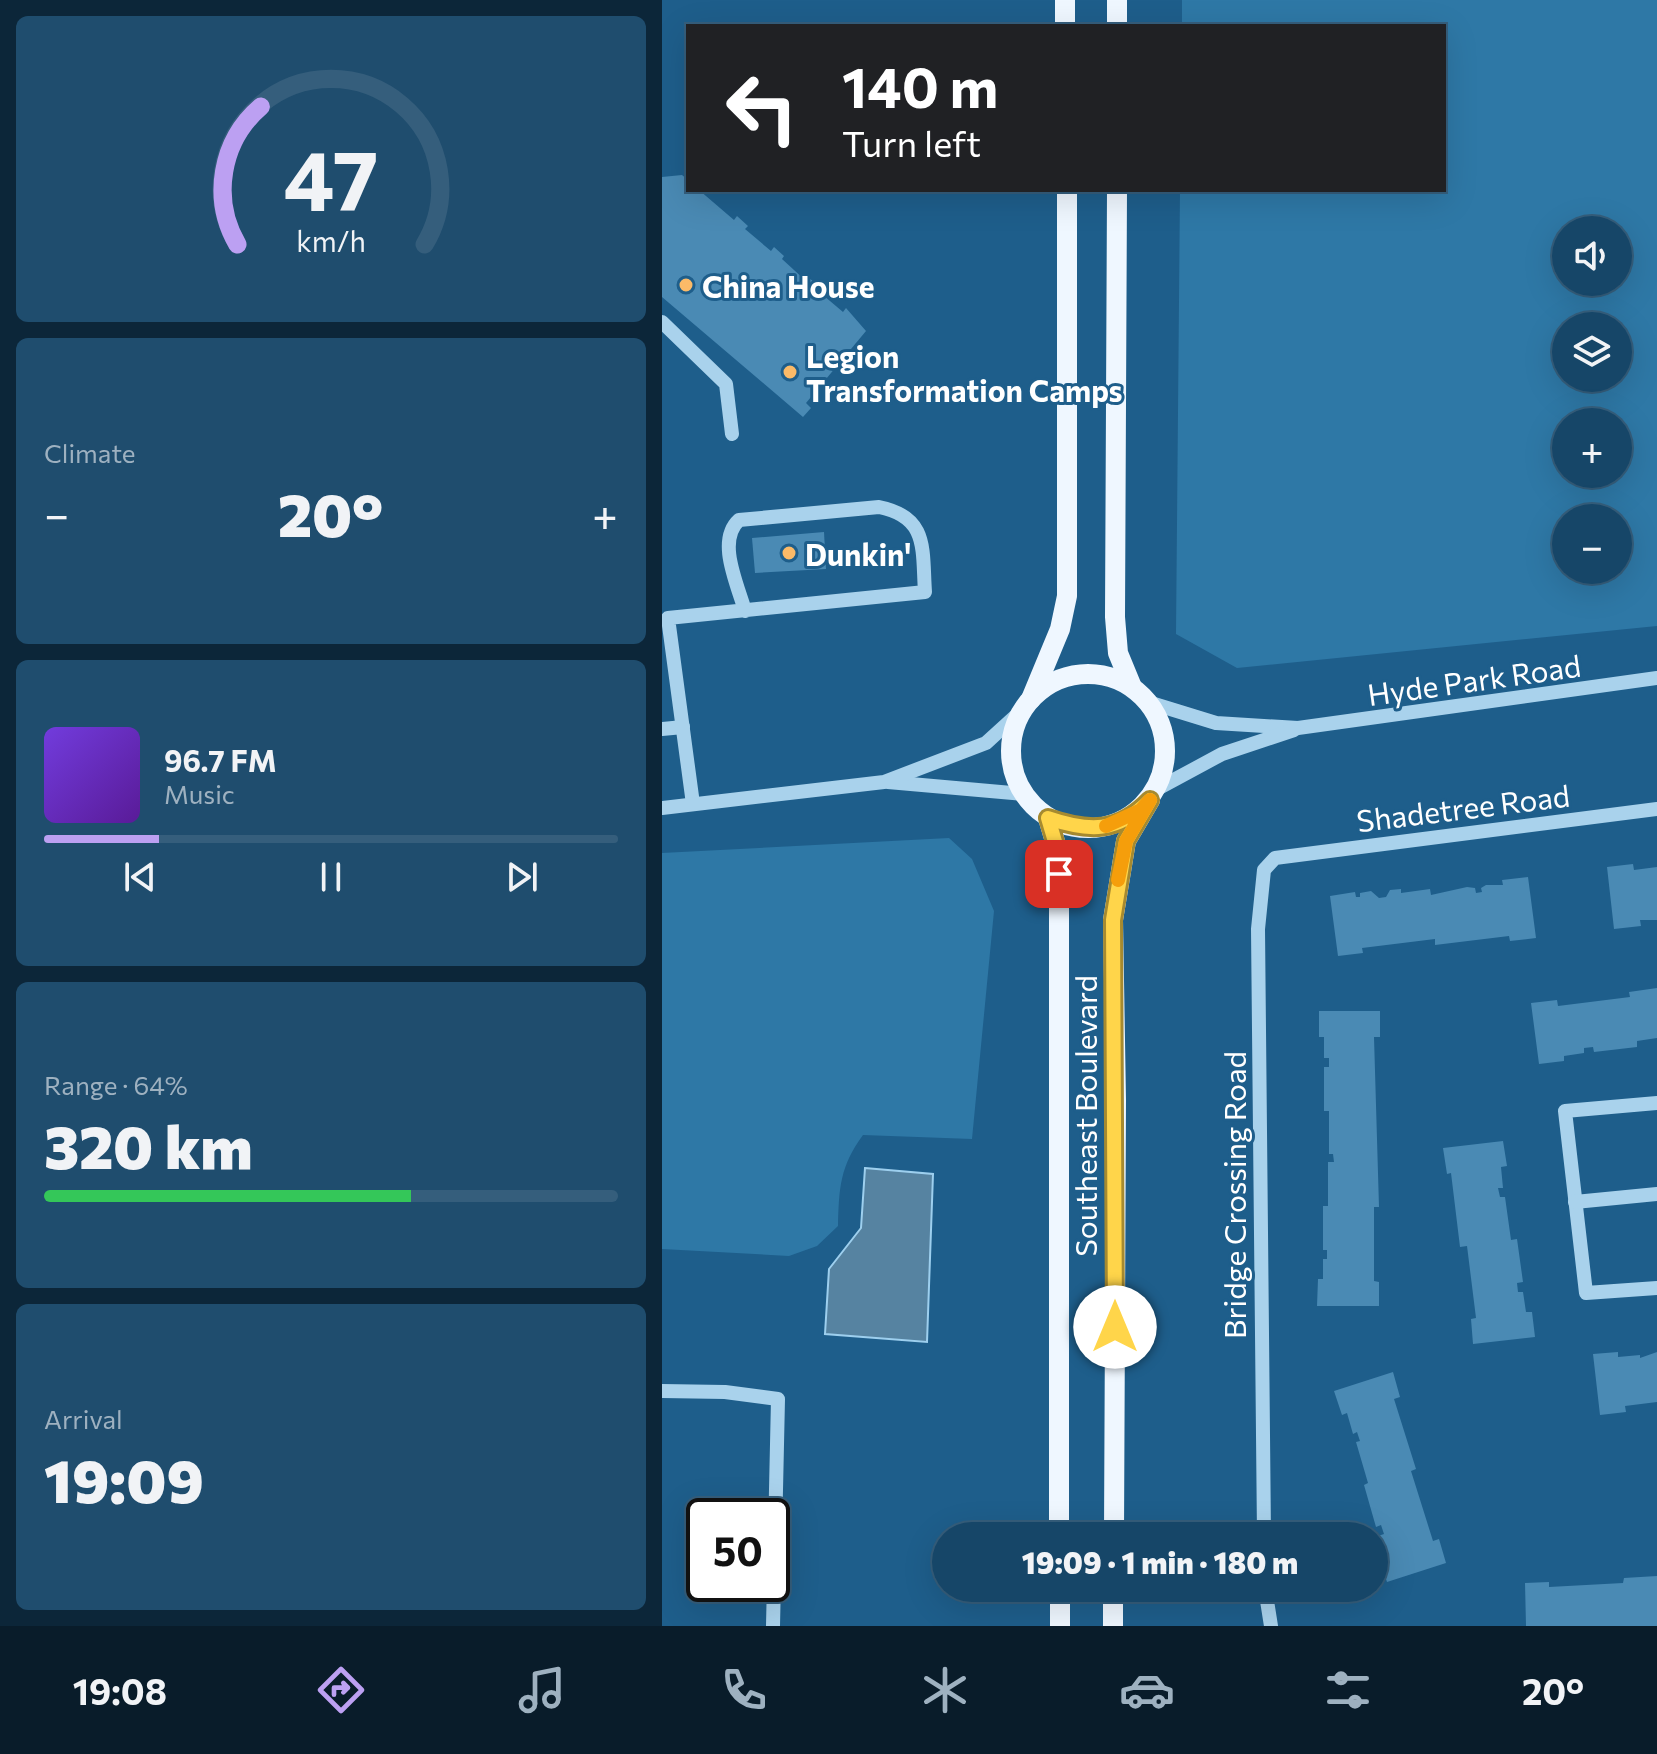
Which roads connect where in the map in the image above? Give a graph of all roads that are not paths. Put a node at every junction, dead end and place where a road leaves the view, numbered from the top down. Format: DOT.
graph roads {
  1 [pos="1065,0"];
  2 [pos="1117,0"];
  3 [pos="1065,24"];
  4 [pos="1117,24"];
  5 [pos="1067,192"];
  6 [pos="1117,192"];
  7 [pos="662,322"];
  8 [pos="732,434"];
  9 [pos="745,611"];
  10 [pos="1657,678"];
  11 [pos="1132,687"];
  12 [pos="1151,703"];
  13 [pos="1025,706"];
  14 [pos="683,727"];
  15 [pos="1298,728"];
  16 [pos="662,729"];
  17 [pos="884,782"];
  18 [pos="1023,794"];
  19 [pos="1154,794"];
  20 [pos="693,804"];
  21 [pos="662,808"];
  22 [pos="1657,809"];
  23 [pos="1048,818"];
  24 [pos="1275,858"];
  25 [pos="1657,1103"];
  26 [pos="1657,1194"];
  27 [pos="1575,1202"];
  28 [pos="1657,1288"];
  29 [pos="662,1391"];
  30 [pos="1059,1522"];
  31 [pos="1114,1522"];
  32 [pos="1264,1522"];
  33 [pos="1060,1602"];
  34 [pos="1113,1602"];
  35 [pos="1267,1602"];
  36 [pos="773,1626"];
  37 [pos="1060,1626"];
  38 [pos="1113,1626"];
  39 [pos="1271,1626"];
  1 -- 3 [label="main road"];
  2 -- 4 [label="main road"];
  5 -- 13 [label="main road"];
  6 -- 11 [label="main road"];
  7 -- 8 [label="street"];
  9 -- 9 [label="street"];
  9 -- 14 [label="street"];
  10 -- 15 [label="street, Hyde Park Road"];
  11 -- 12 [label="main road"];
  11 -- 13 [label="main road"];
  12 -- 15 [label="street, Hyde Park Road"];
  12 -- 19 [label="main road"];
  13 -- 17 [label="street"];
  13 -- 18 [label="main road"];
  14 -- 16 [label="street"];
  14 -- 20 [label="street"];
  15 -- 19 [label="street, Hyde Park Road"];
  17 -- 18 [label="street"];
  17 -- 20 [label="street"];
  18 -- 23 [label="main road"];
  19 -- 23 [label="main road"];
  19 -- 31 [label="main road, Southeast Boulevard"];
  20 -- 21 [label="street"];
  22 -- 24 [label="street, Shadetree Road"];
  23 -- 30 [label="main road, Southeast Boulevard"];
  24 -- 32 [label="street, Bridge Crossing Road"];
  25 -- 27 [label="street"];
  26 -- 27 [label="street"];
  27 -- 28 [label="street"];
  29 -- 36 [label="street"];
  33 -- 37 [label="main road"];
  34 -- 38 [label="main road"];
  35 -- 39 [label="street"];
}
